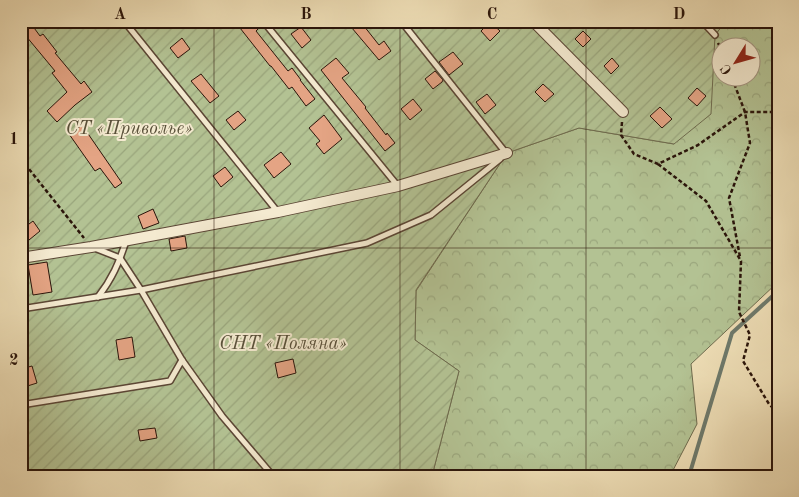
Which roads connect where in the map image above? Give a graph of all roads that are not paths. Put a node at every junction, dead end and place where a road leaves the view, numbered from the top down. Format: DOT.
graph roads {
  1 [pos="124,21"];
  2 [pos="263,21"];
  3 [pos="401,21"];
  4 [pos="533,21"];
  5 [pos="702,21"];
  6 [pos="715,35"];
  7 [pos="623,112"];
  8 [pos="507,153"];
  9 [pos="398,186"];
  10 [pos="278,212"];
  11 [pos="126,240"];
  12 [pos="91,247"];
  13 [pos="21,258"];
  14 [pos="120,258"];
  15 [pos="142,290"];
  16 [pos="98,297"];
  17 [pos="21,309"];
  18 [pos="182,360"];
  19 [pos="21,405"];
  20 [pos="273,476"];
  1 -- 10 [label="lane"];
  2 -- 9 [label="lane"];
  3 -- 8 [label="lane"];
  4 -- 7 [label="street"];
  5 -- 6 [label="lane"];
  8 -- 9 [label="street"];
  8 -- 15 [label="lane"];
  9 -- 10 [label="street"];
  10 -- 11 [label="street"];
  11 -- 12 [label="street"];
  11 -- 14 [label="lane"];
  12 -- 13 [label="street"];
  12 -- 14 [label="lane"];
  14 -- 15 [label="lane"];
  14 -- 16 [label="lane"];
  15 -- 16 [label="lane"];
  15 -- 18 [label="lane"];
  16 -- 17 [label="lane"];
  18 -- 19 [label="lane"];
  18 -- 20 [label="lane"];
}
